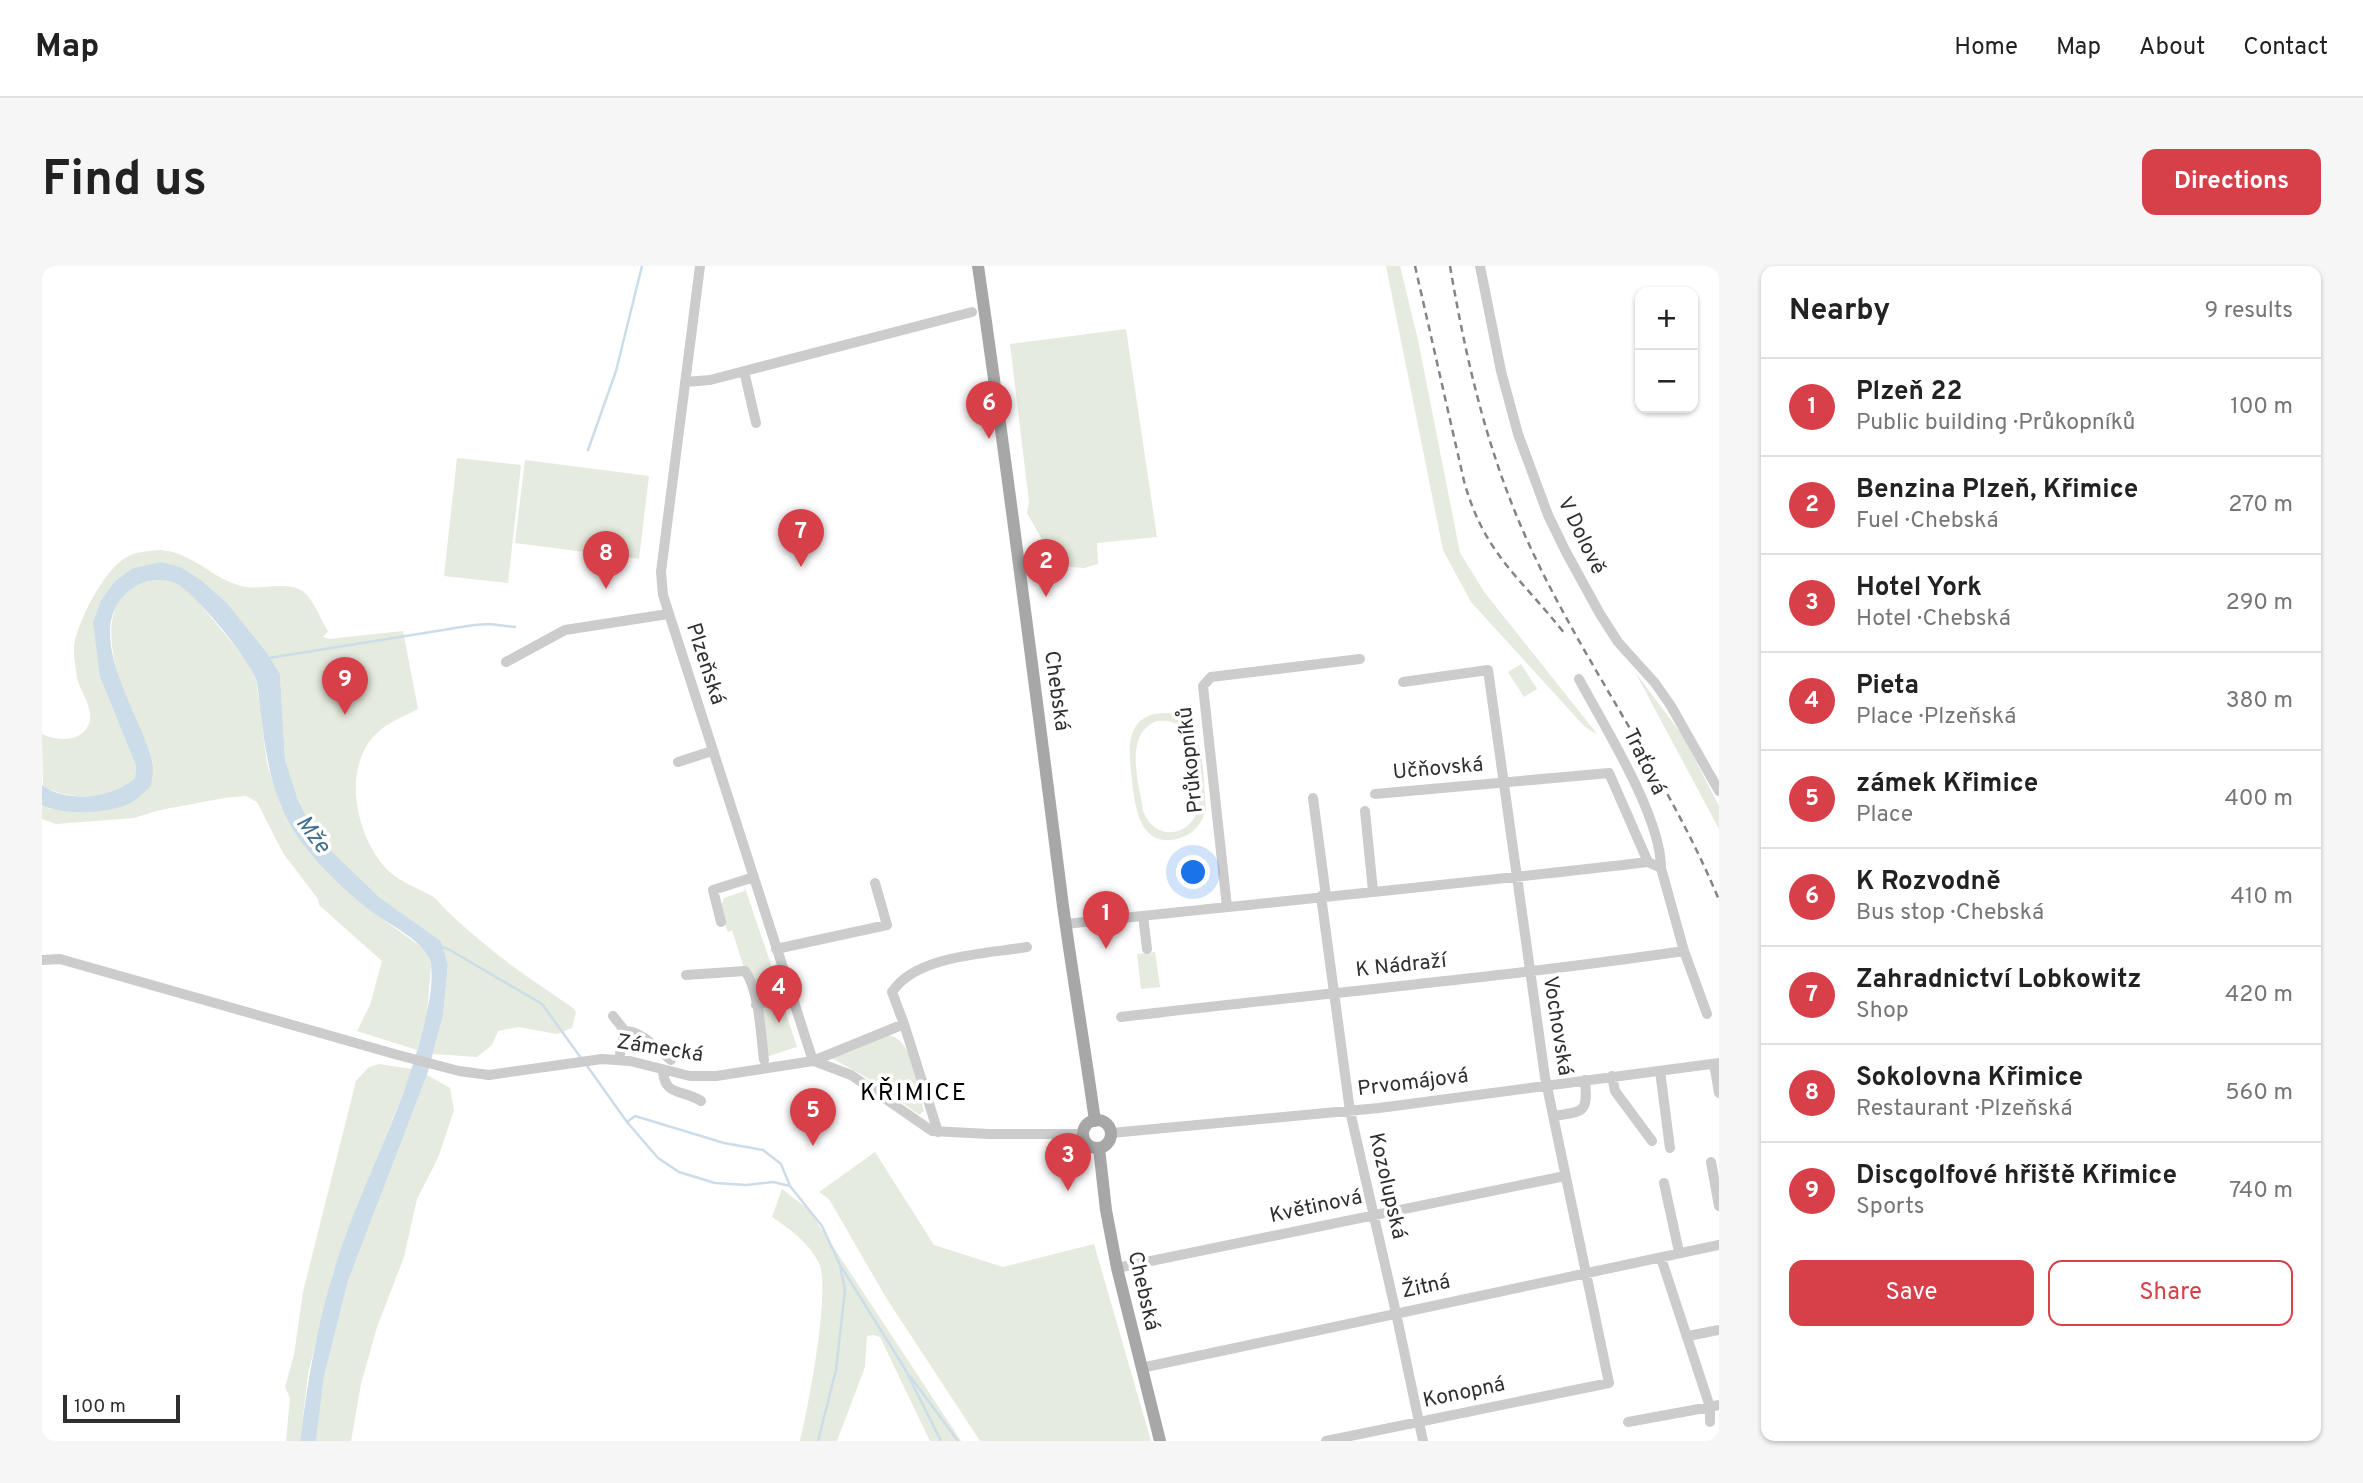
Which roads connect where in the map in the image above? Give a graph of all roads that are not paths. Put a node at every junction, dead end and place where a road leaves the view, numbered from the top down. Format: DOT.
graph roads {
  1 [pos="700,266"];
  2 [pos="978,266"];
  3 [pos="1480,266"];
  4 [pos="972,312"];
  5 [pos="744,371"];
  6 [pos="685,382"];
  7 [pos="756,423"];
  8 [pos="668,614"];
  9 [pos="1360,659"];
  10 [pos="506,662"];
  11 [pos="1579,679"];
  12 [pos="1403,682"];
  13 [pos="712,751"];
  14 [pos="678,762"];
  15 [pos="1609,773"];
  16 [pos="1503,783"];
  17 [pos="1719,791"];
  18 [pos="1375,794"];
  19 [pos="1313,798"];
  20 [pos="1365,811"];
  21 [pos="1648,862"];
  22 [pos="1661,868"];
  23 [pos="754,877"];
  24 [pos="1517,878"];
  25 [pos="875,883"];
  26 [pos="1373,891"];
  27 [pos="1324,896"];
  28 [pos="1227,906"];
  29 [pos="1143,916"];
  30 [pos="720,922"];
  31 [pos="1066,924"];
  32 [pos="1027,947"];
  33 [pos="776,949"];
  34 [pos="1147,949"];
  35 [pos="1684,951"];
  36 [pos="42,960"];
  37 [pos="1529,973"];
  38 [pos="686,975"];
  39 [pos="1334,992"];
  40 [pos="791,995"];
  41 [pos="756,1005"];
  42 [pos="1707,1014"];
  43 [pos="613,1016"];
  44 [pos="1121,1017"];
  45 [pos="904,1024"];
  46 [pos="625,1031"];
  47 [pos="619,1059"];
  48 [pos="671,1060"];
  49 [pos="764,1060"];
  50 [pos="813,1061"];
  51 [pos="1717,1063"];
  52 [pos="663,1070"];
  53 [pos="1660,1071"];
  54 [pos="1612,1076"];
  55 [pos="1585,1080"];
  56 [pos="1546,1085"];
  57 [pos="1719,1093"];
  58 [pos="701,1101"];
  59 [pos="1350,1111"];
  60 [pos="1554,1116"];
  61 [pos="1095,1121"];
  62 [pos="942,1133"];
  63 [pos="1111,1133"];
  64 [pos="1083,1134"];
  65 [pos="1652,1141"];
  66 [pos="1099,1148"];
  67 [pos="1670,1148"];
  68 [pos="1711,1162"];
  69 [pos="1565,1176"];
  70 [pos="1664,1183"];
  71 [pos="1719,1206"];
  72 [pos="1373,1215"];
  73 [pos="1719,1245"];
  74 [pos="1679,1252"];
  75 [pos="1661,1258"];
  76 [pos="1117,1268"];
  77 [pos="1586,1273"];
  78 [pos="1396,1313"];
  79 [pos="1719,1330"];
  80 [pos="1688,1336"];
  81 [pos="1141,1368"];
  82 [pos="1609,1383"];
  83 [pos="1715,1406"];
  84 [pos="1419,1422"];
  85 [pos="1628,1422"];
  86 [pos="1710,1422"];
  87 [pos="1160,1441"];
  88 [pos="1326,1441"];
  89 [pos="1423,1441"];
  1 -- 6 [label="street, Plzeňská"];
  2 -- 31 [label="main road, Chebská"];
  3 -- 17 [label="street, V Dolově"];
  4 -- 5 [label="street"];
  5 -- 6 [label="street"];
  5 -- 7 [label="street"];
  6 -- 8 [label="street, Plzeňská"];
  8 -- 10 [label="street"];
  8 -- 13 [label="street, Plzeňská"];
  9 -- 28 [label="street, Průkopníků"];
  11 -- 22 [label="street, Traťová"];
  12 -- 16 [label="street, Učňovská"];
  13 -- 14 [label="street"];
  13 -- 23 [label="street, Plzeňská"];
  15 -- 16 [label="street, Učňovská"];
  15 -- 21 [label="street, Traťová"];
  16 -- 18 [label="street, Učňovská"];
  16 -- 24 [label="street, Vochovská"];
  19 -- 27 [label="street, Kozolupská"];
  20 -- 26 [label="street"];
  21 -- 22 [label="street"];
  21 -- 24 [label="street"];
  22 -- 35 [label="street, Traťová"];
  23 -- 30 [label="street"];
  23 -- 33 [label="street, Plzeňská"];
  24 -- 26 [label="street"];
  24 -- 37 [label="street, Vochovská"];
  25 -- 33 [label="street"];
  26 -- 27 [label="street"];
  27 -- 28 [label="street"];
  27 -- 39 [label="street, Kozolupská"];
  28 -- 29 [label="street"];
  29 -- 31 [label="street"];
  29 -- 34 [label="street"];
  31 -- 61 [label="main road, Chebská"];
  32 -- 45 [label="street"];
  33 -- 40 [label="street, Plzeňská"];
  35 -- 37 [label="street, K Nádraží"];
  35 -- 42 [label="street, Traťová"];
  36 -- 47 [label="street, Zámecká"];
  37 -- 39 [label="street, K Nádraží"];
  37 -- 56 [label="street, Vochovská"];
  38 -- 41 [label="street"];
  39 -- 44 [label="street, K Nádraží"];
  39 -- 59 [label="street, Kozolupská"];
  40 -- 41 [label="street"];
  40 -- 50 [label="street, Plzeňská"];
  41 -- 49 [label="street"];
  43 -- 46 [label="street"];
  45 -- 50 [label="street, Zámecká"];
  45 -- 62 [label="street"];
  46 -- 47 [label="street"];
  46 -- 48 [label="street"];
  47 -- 52 [label="street, Zámecká"];
  50 -- 52 [label="street, Zámecká"];
  50 -- 62 [label="street"];
  51 -- 53 [label="street, Prvomájová"];
  51 -- 57 [label="street"];
  52 -- 58 [label="street"];
  53 -- 54 [label="street, Prvomájová"];
  53 -- 67 [label="street"];
  54 -- 55 [label="street, Prvomájová"];
  54 -- 65 [label="street"];
  55 -- 56 [label="street, Prvomájová"];
  55 -- 60 [label="street"];
  56 -- 59 [label="street, Prvomájová"];
  56 -- 60 [label="street, Vochovská"];
  59 -- 63 [label="street, Prvomájová"];
  59 -- 72 [label="street, Kozolupská"];
  60 -- 69 [label="street, Vochovská"];
  61 -- 63 [label="main road"];
  61 -- 64 [label="main road"];
  62 -- 64 [label="street"];
  63 -- 66 [label="main road"];
  64 -- 66 [label="main road"];
  66 -- 76 [label="main road, Chebská"];
  68 -- 71 [label="street"];
  69 -- 72 [label="street, Květinová"];
  69 -- 77 [label="street, Vochovská"];
  70 -- 74 [label="street"];
  72 -- 76 [label="street, Květinová"];
  72 -- 78 [label="street, Kozolupská"];
  73 -- 74 [label="street, Žitná"];
  74 -- 75 [label="street, Žitná"];
  75 -- 77 [label="street, Žitná"];
  75 -- 80 [label="street"];
  76 -- 81 [label="main road, Chebská"];
  77 -- 78 [label="street, Žitná"];
  77 -- 82 [label="street, Vochovská"];
  78 -- 81 [label="street, Žitná"];
  78 -- 84 [label="street, Kozolupská"];
  79 -- 80 [label="street"];
  80 -- 83 [label="street"];
  81 -- 87 [label="main road, Chebská"];
  82 -- 84 [label="street, Konopná"];
  83 -- 85 [label="street"];
  83 -- 86 [label="street"];
  84 -- 88 [label="street, Konopná"];
  84 -- 89 [label="street, Kozolupská"];
}
